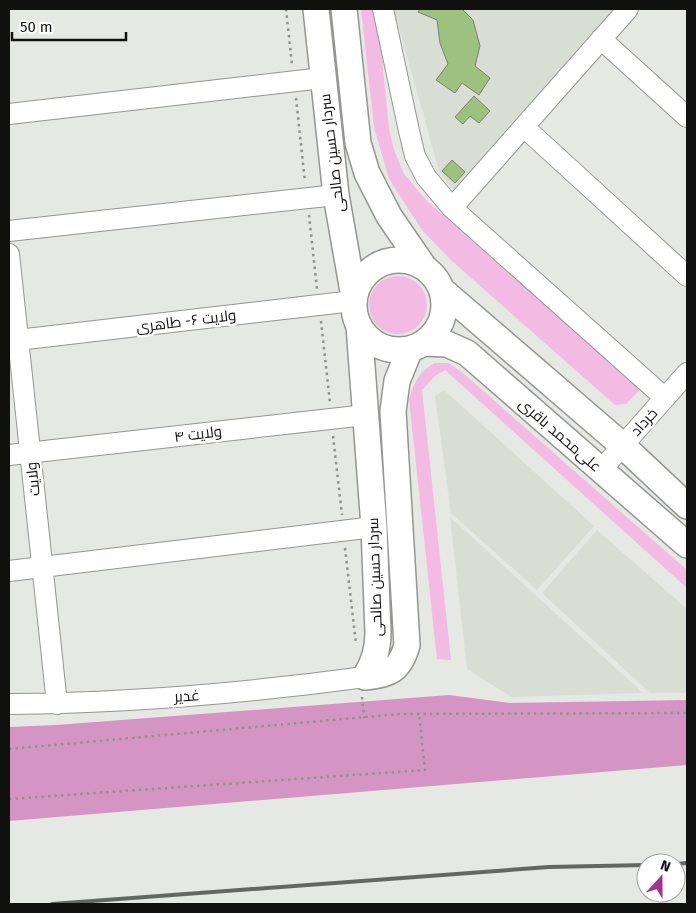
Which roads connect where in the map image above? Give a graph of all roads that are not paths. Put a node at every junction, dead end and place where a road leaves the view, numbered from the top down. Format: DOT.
graph roads {
  1 [pos="316,9"];
  2 [pos="344,9"];
  3 [pos="383,9"];
  4 [pos="628,9"];
  5 [pos="602,39"];
  6 [pos="323,78"];
  7 [pos="9,114"];
  8 [pos="687,117"];
  9 [pos="524,127"];
  10 [pos="336,195"];
  11 [pos="452,208"];
  12 [pos="9,231"];
  13 [pos="9,254"];
  14 [pos="424,267"];
  15 [pos="687,276"];
  16 [pos="442,290"];
  17 [pos="354,299"];
  18 [pos="359,326"];
  19 [pos="13,341"];
  20 [pos="417,346"];
  21 [pos="687,374"];
  22 [pos="665,398"];
  23 [pos="366,415"];
  24 [pos="622,445"];
  25 [pos="30,453"];
  26 [pos="9,455"];
  27 [pos="601,470"];
  28 [pos="687,506"];
  29 [pos="374,527"];
  30 [pos="687,545"];
  31 [pos="42,566"];
  32 [pos="9,571"];
  33 [pos="362,677"];
  34 [pos="9,704"];
  35 [pos="57,704"];
  1 -- 6 [label="main road, سردار حسین صالحی"];
  2 -- 14 [label="main road, سردار حسین صالحی"];
  3 -- 11 [label="street"];
  4 -- 5 [label="street"];
  5 -- 8 [label="street"];
  5 -- 9 [label="street"];
  6 -- 7 [label="street"];
  6 -- 10 [label="main road, سردار حسین صالحی"];
  9 -- 11 [label="street"];
  9 -- 15 [label="street"];
  10 -- 12 [label="street"];
  10 -- 17 [label="main road, سردار حسین صالحی"];
  11 -- 22 [label="street"];
  13 -- 19 [label="street, ولایت"];
  14 -- 16 [label="main road"];
  14 -- 17 [label="main road"];
  16 -- 20 [label="main road"];
  16 -- 24 [label="main road"];
  17 -- 18 [label="main road"];
  17 -- 19 [label="street, ولایت ۶- طاهری"];
  18 -- 20 [label="main road"];
  18 -- 23 [label="main road, سردار حسین صالحی"];
  19 -- 25 [label="street, ولایت"];
  20 -- 27 [label="main road, علی‌محمد باقری"];
  20 -- 33 [label="main road, سردار حسین صالحی"];
  21 -- 22 [label="street, خرداد"];
  22 -- 24 [label="street, خرداد"];
  23 -- 25 [label="street, ولایت ۴"];
  23 -- 29 [label="main road, سردار حسین صالحی"];
  24 -- 27 [label="street, خرداد"];
  24 -- 28 [label="main road"];
  25 -- 26 [label="street, ولایت ۴"];
  25 -- 31 [label="street, ولایت"];
  27 -- 30 [label="main road, علی‌محمد باقری"];
  29 -- 31 [label="street"];
  29 -- 33 [label="main road, سردار حسین صالحی"];
  31 -- 32 [label="street"];
  31 -- 35 [label="street, ولایت"];
  33 -- 35 [label="street, غدیر"];
  34 -- 35 [label="street, غدیر"];
}
